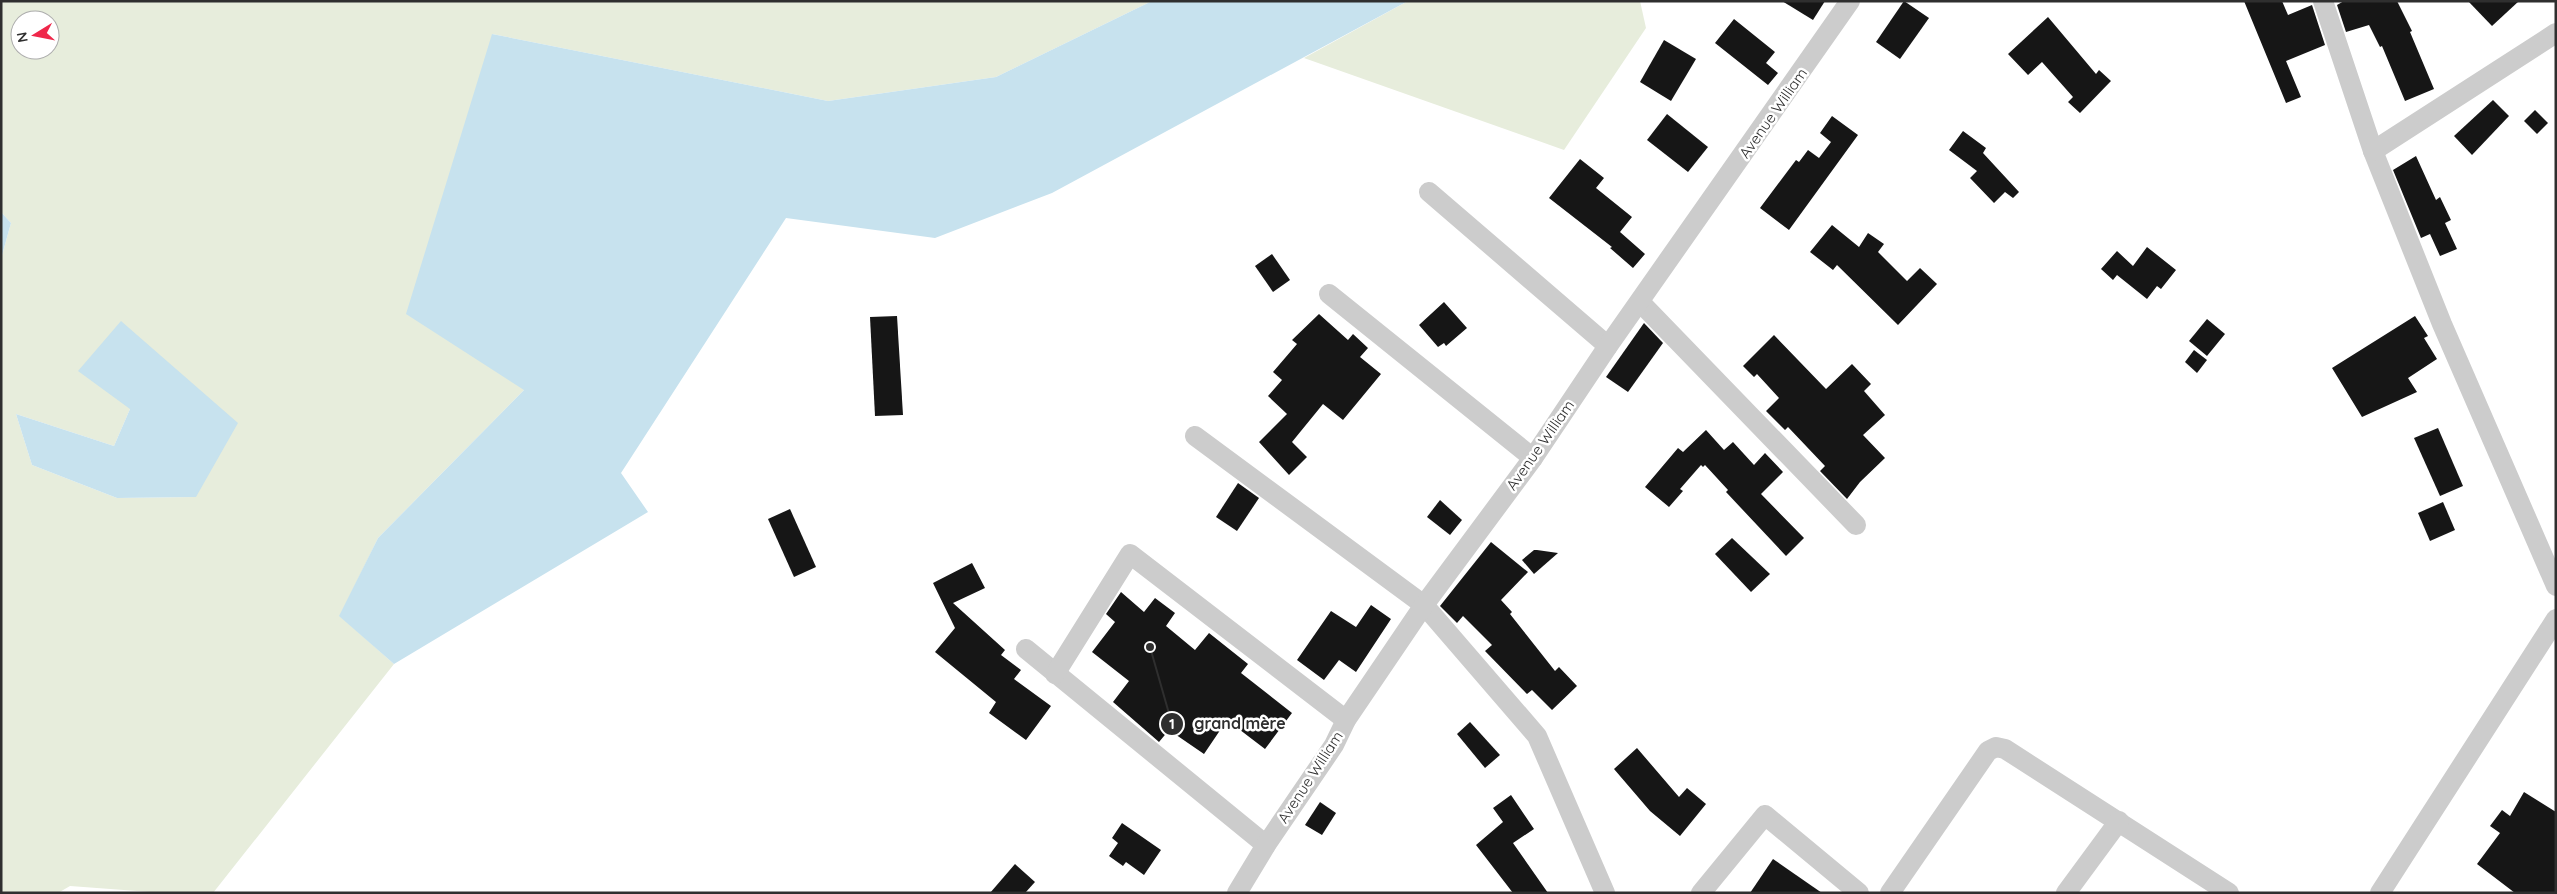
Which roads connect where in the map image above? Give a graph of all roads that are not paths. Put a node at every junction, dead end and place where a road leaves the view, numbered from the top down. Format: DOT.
graph roads {
  1 [pos="2323,1"];
  2 [pos="1842,5"];
  3 [pos="2556,33"];
  4 [pos="2373,151"];
  5 [pos="1429,192"];
  6 [pos="1329,294"];
  7 [pos="1640,302"];
  8 [pos="1608,346"];
  9 [pos="1195,436"];
  10 [pos="1533,458"];
  11 [pos="1856,525"];
  12 [pos="2556,586"];
  13 [pos="1424,605"];
  14 [pos="2556,620"];
  15 [pos="1026,648"];
  16 [pos="1055,674"];
  17 [pos="1346,720"];
  18 [pos="2118,821"];
  19 [pos="1266,845"];
  20 [pos="1237,893"];
  21 [pos="1605,893"];
  22 [pos="1701,893"];
  23 [pos="1859,893"];
  24 [pos="1890,893"];
  25 [pos="2066,893"];
  26 [pos="2229,893"];
  27 [pos="2380,893"];
  1 -- 4 [label="street"];
  2 -- 7 [label="street, Avenue William"];
  3 -- 4 [label="street"];
  4 -- 12 [label="street"];
  5 -- 8 [label="street"];
  6 -- 10 [label="street"];
  7 -- 8 [label="street, Avenue William"];
  7 -- 11 [label="street"];
  8 -- 10 [label="street, Avenue William"];
  9 -- 13 [label="street"];
  10 -- 13 [label="street, Avenue William"];
  13 -- 17 [label="street, Avenue William"];
  13 -- 21 [label="street"];
  14 -- 27 [label="street"];
  15 -- 16 [label="street"];
  16 -- 17 [label="street"];
  16 -- 19 [label="street"];
  17 -- 19 [label="street, Avenue William"];
  18 -- 24 [label="street"];
  18 -- 25 [label="street"];
  18 -- 26 [label="street"];
  19 -- 20 [label="street, Avenue William"];
  22 -- 23 [label="street"];
}
